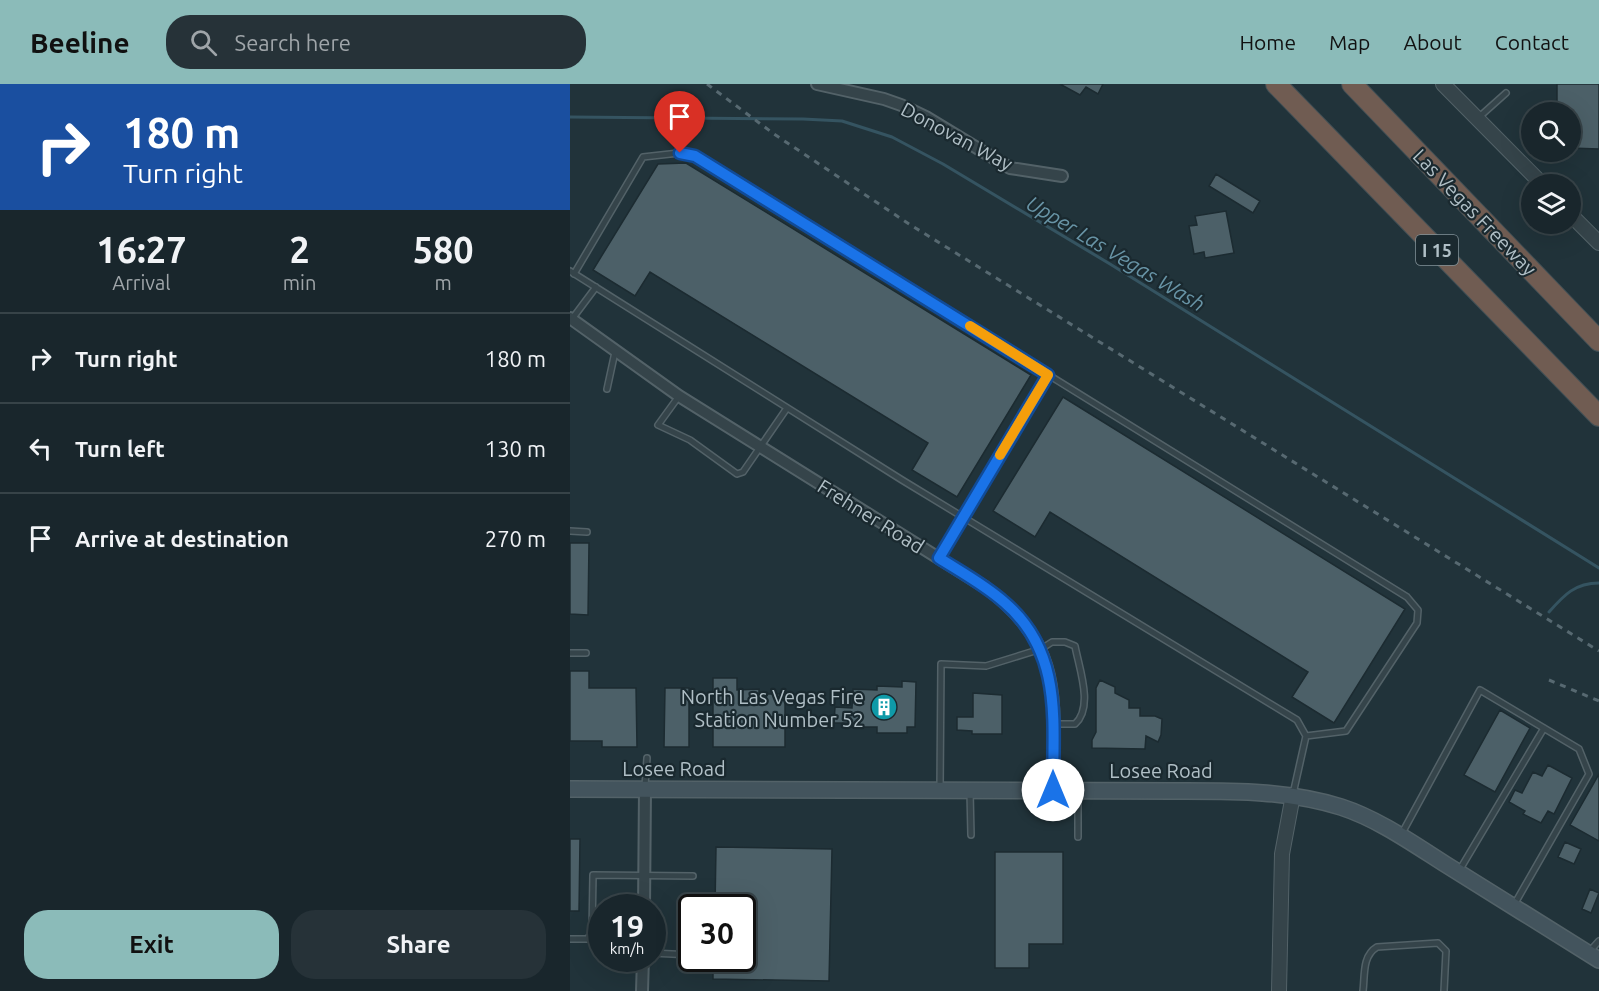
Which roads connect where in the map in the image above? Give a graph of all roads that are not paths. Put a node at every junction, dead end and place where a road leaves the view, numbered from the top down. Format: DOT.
graph roads {
  1 [pos="817,84"];
  2 [pos="1276,84"];
  3 [pos="1352,84"];
  4 [pos="1443,84"];
  5 [pos="1506,93"];
  6 [pos="1478,119"];
  7 [pos="1532,174"];
  8 [pos="1062,176"];
  9 [pos="1581,225"];
  10 [pos="1599,243"];
  11 [pos="572,272"];
  12 [pos="596,287"];
  13 [pos="571,318"];
  14 [pos="1599,341"];
  15 [pos="615,352"];
  16 [pos="1048,375"];
  17 [pos="607,389"];
  18 [pos="679,396"];
  19 [pos="787,408"];
  20 [pos="1599,416"];
  21 [pos="759,447"];
  22 [pos="963,517"];
  23 [pos="570,531"];
  24 [pos="587,532"];
  25 [pos="939,558"];
  26 [pos="1041,649"];
  27 [pos="570,653"];
  28 [pos="586,653"];
  29 [pos="1053,724"];
  30 [pos="1544,728"];
  31 [pos="1306,736"];
  32 [pos="646,758"];
  33 [pos="570,789"];
  34 [pos="645,789"];
  35 [pos="940,790"];
  36 [pos="970,790"];
  37 [pos="1053,790"];
  38 [pos="1078,791"];
  39 [pos="1293,795"];
  40 [pos="971,835"];
  41 [pos="1400,836"];
  42 [pos="1078,837"];
  43 [pos="1458,872"];
  44 [pos="645,876"];
  45 [pos="693,876"];
  46 [pos="644,894"];
  47 [pos="1513,906"];
  48 [pos="570,939"];
  49 [pos="1599,941"];
  50 [pos="1593,956"];
  51 [pos="643,972"];
  52 [pos="642,991"];
  53 [pos="1279,991"];
  54 [pos="1363,991"];
  55 [pos="1444,991"];
  1 -- 8 [label="street, Donovan Way"];
  2 -- 20 [label="highway, I 15"];
  3 -- 14 [label="highway, Las Vegas Freeway / I 15"];
  4 -- 6 [label="street"];
  5 -- 6 [label="lane"];
  6 -- 7 [label="street"];
  9 -- 10 [label="street"];
  11 -- 12 [label="lane"];
  11 -- 16 [label="lane"];
  12 -- 13 [label="lane"];
  12 -- 19 [label="lane"];
  13 -- 15 [label="street, Frehner Road"];
  15 -- 17 [label="lane"];
  15 -- 18 [label="street, Frehner Road"];
  16 -- 22 [label="lane"];
  16 -- 31 [label="lane"];
  18 -- 21 [label="street, Frehner Road"];
  18 -- 21 [label="lane"];
  19 -- 21 [label="lane"];
  19 -- 22 [label="lane"];
  21 -- 25 [label="street, Frehner Road"];
  22 -- 25 [label="lane"];
  22 -- 31 [label="lane"];
  23 -- 24 [label="lane"];
  25 -- 26 [label="street, Frehner Road"];
  26 -- 29 [label="street, Frehner Road"];
  26 -- 29 [label="lane"];
  26 -- 35 [label="lane"];
  27 -- 28 [label="lane"];
  29 -- 37 [label="street, Frehner Road"];
  30 -- 41 [label="lane"];
  30 -- 43 [label="lane"];
  30 -- 47 [label="lane"];
  31 -- 39 [label="lane"];
  32 -- 34 [label="lane"];
  33 -- 34 [label="main road, Losee Road"];
  34 -- 35 [label="main road, Losee Road"];
  34 -- 44 [label="street"];
  35 -- 36 [label="main road, Losee Road"];
  36 -- 37 [label="main road, Losee Road"];
  36 -- 40 [label="lane"];
  37 -- 38 [label="main road, Losee Road"];
  38 -- 39 [label="main road, Losee Road"];
  38 -- 42 [label="lane"];
  39 -- 41 [label="main road, Losee Road"];
  39 -- 53 [label="street"];
  41 -- 43 [label="main road, Losee Road"];
  43 -- 47 [label="main road, Losee Road"];
  44 -- 45 [label="lane"];
  44 -- 46 [label="street"];
  44 -- 48 [label="lane"];
  47 -- 50 [label="main road, Losee Road"];
  49 -- 50 [label="lane"];
  51 -- 52 [label="street"];
  54 -- 55 [label="lane"];
}
